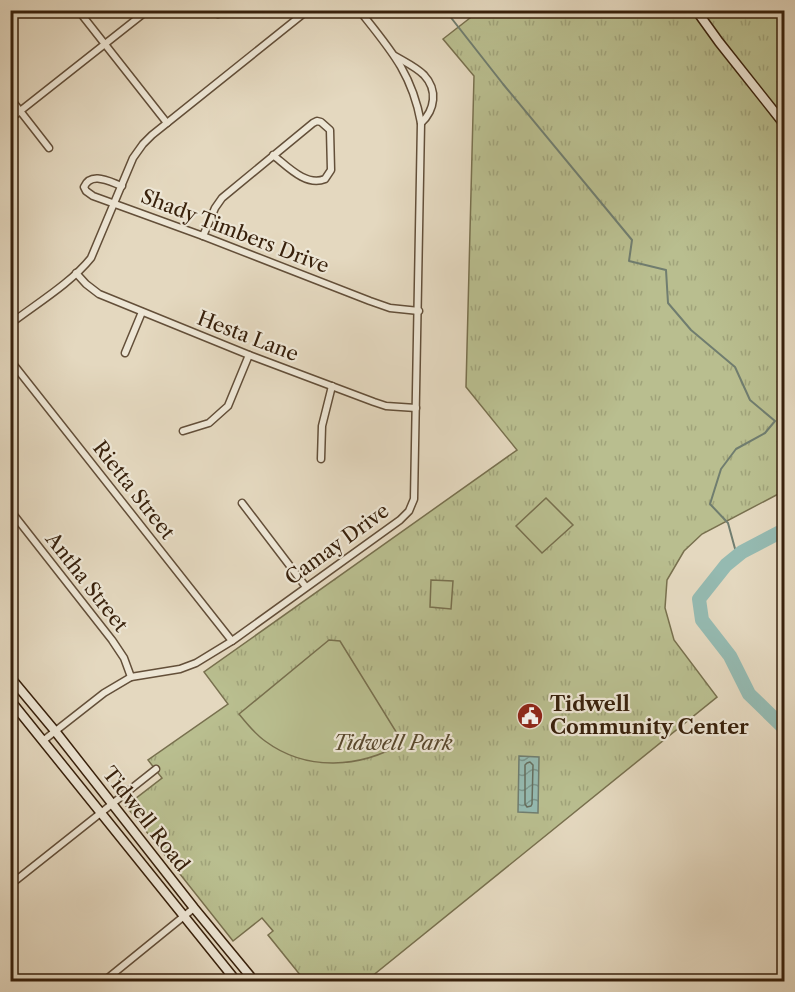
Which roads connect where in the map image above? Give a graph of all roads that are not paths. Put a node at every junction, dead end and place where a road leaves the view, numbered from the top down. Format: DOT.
graph roads {
  1 [pos="78,10"];
  2 [pos="148,10"];
  3 [pos="308,10"];
  4 [pos="359,10"];
  5 [pos="696,10"];
  6 [pos="105,45"];
  7 [pos="394,56"];
  8 [pos="10,98"];
  9 [pos="21,112"];
  10 [pos="10,119"];
  11 [pos="167,123"];
  12 [pos="421,123"];
  13 [pos="784,124"];
  14 [pos="49,148"];
  15 [pos="273,155"];
  16 [pos="122,186"];
  17 [pos="115,203"];
  18 [pos="202,236"];
  19 [pos="76,273"];
  20 [pos="419,311"];
  21 [pos="142,312"];
  22 [pos="10,324"];
  23 [pos="125,353"];
  24 [pos="249,355"];
  25 [pos="10,360"];
  26 [pos="332,386"];
  27 [pos="416,408"];
  28 [pos="183,431"];
  29 [pos="321,459"];
  30 [pos="242,503"];
  31 [pos="10,510"];
  32 [pos="306,588"];
  33 [pos="232,641"];
  34 [pos="10,677"];
  35 [pos="131,677"];
  36 [pos="19,688"];
  37 [pos="10,693"];
  38 [pos="10,699"];
  39 [pos="55,731"];
  40 [pos="44,740"];
  41 [pos="156,769"];
  42 [pos="112,804"];
  43 [pos="101,812"];
  44 [pos="10,885"];
  45 [pos="194,908"];
  46 [pos="183,916"];
  47 [pos="103,981"];
  48 [pos="237,981"];
  49 [pos="255,981"];
  1 -- 6 [label="street"];
  2 -- 6 [label="street"];
  3 -- 11 [label="street"];
  4 -- 7 [label="street, Camay Drive"];
  5 -- 13 [label="main road"];
  6 -- 9 [label="street"];
  6 -- 11 [label="street"];
  7 -- 12 [label="street, Camay Drive"];
  7 -- 12 [label="street, Camay Drive"];
  8 -- 9 [label="street"];
  9 -- 10 [label="street"];
  9 -- 14 [label="street"];
  11 -- 16 [label="street"];
  12 -- 20 [label="street, Camay Drive"];
  15 -- 15 [label="street"];
  15 -- 18 [label="street"];
  16 -- 17 [label="street"];
  16 -- 17 [label="street, Shady Timbers Drive"];
  17 -- 18 [label="street, Shady Timbers Drive"];
  17 -- 19 [label="street"];
  18 -- 20 [label="street, Shady Timbers Drive"];
  19 -- 21 [label="street, Hesta Lane"];
  19 -- 22 [label="street"];
  20 -- 27 [label="street, Camay Drive"];
  21 -- 23 [label="street"];
  21 -- 24 [label="street, Hesta Lane"];
  24 -- 26 [label="street, Hesta Lane"];
  24 -- 28 [label="street"];
  25 -- 33 [label="street, Rietta Street"];
  26 -- 27 [label="street, Hesta Lane"];
  26 -- 29 [label="street"];
  27 -- 32 [label="street, Camay Drive"];
  30 -- 32 [label="street"];
  31 -- 35 [label="street, Antha Street"];
  32 -- 33 [label="street, Camay Drive"];
  33 -- 35 [label="street, Camay Drive"];
  34 -- 36 [label="main road, Tidwell Road"];
  35 -- 39 [label="street, Camay Drive"];
  36 -- 37 [label="street"];
  36 -- 39 [label="main road, Tidwell Road"];
  38 -- 40 [label="main road, Tidwell Road"];
  39 -- 40 [label="street, Camay Drive"];
  39 -- 42 [label="main road, Tidwell Road"];
  40 -- 43 [label="main road, Tidwell Road"];
  41 -- 42 [label="street"];
  42 -- 43 [label="street"];
  42 -- 45 [label="main road, Tidwell Road"];
  43 -- 44 [label="street"];
  43 -- 46 [label="main road, Tidwell Road"];
  45 -- 46 [label="street"];
  45 -- 49 [label="main road, Tidwell Road"];
  46 -- 47 [label="street"];
  46 -- 48 [label="main road, Tidwell Road"];
}
